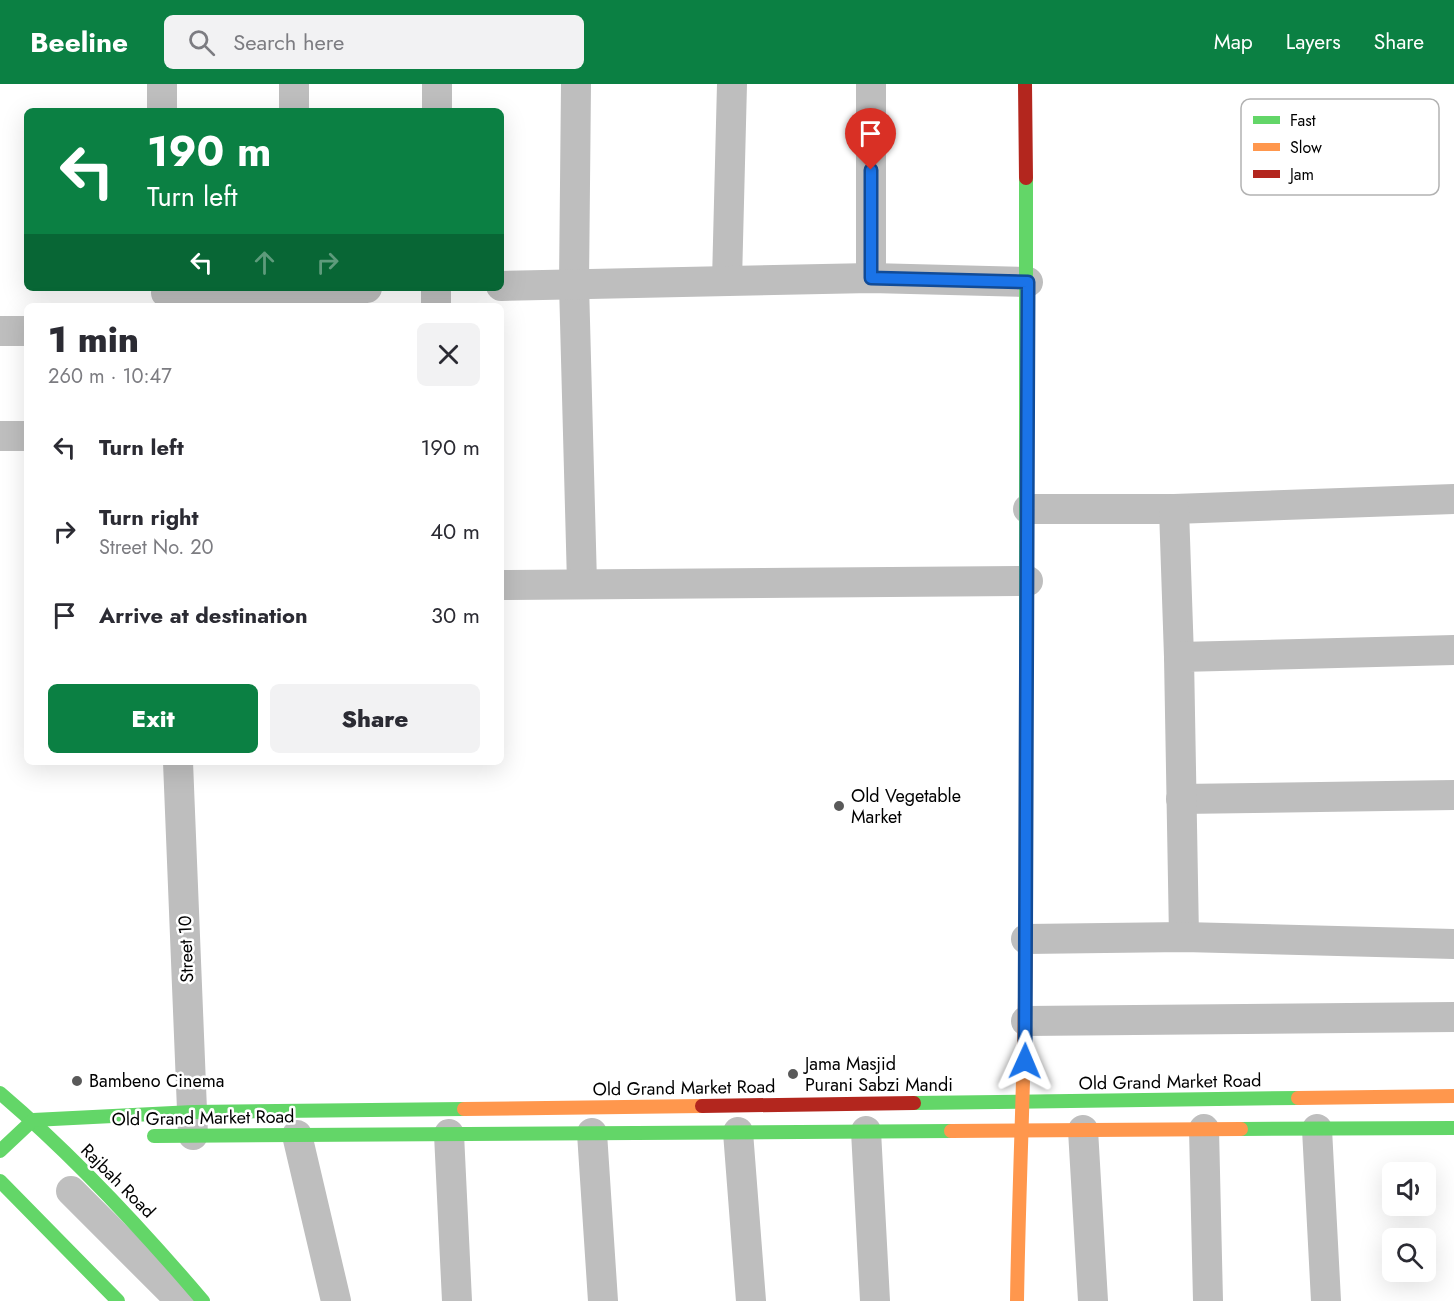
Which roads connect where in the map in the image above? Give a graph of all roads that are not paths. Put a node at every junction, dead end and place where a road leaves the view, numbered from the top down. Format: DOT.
graph roads {
  1 [pos="162,84"];
  2 [pos="294,84"];
  3 [pos="437,84"];
  4 [pos="576,84"];
  5 [pos="732,84"];
  6 [pos="871,84"];
  7 [pos="1025,84"];
  8 [pos="162,108"];
  9 [pos="294,108"];
  10 [pos="436,108"];
  11 [pos="871,278"];
  12 [pos="727,281"];
  13 [pos="1028,282"];
  14 [pos="574,285"];
  15 [pos="504,286"];
  16 [pos="247,291"];
  17 [pos="166,296"];
  18 [pos="0,331"];
  19 [pos="24,331"];
  20 [pos="0,436"];
  21 [pos="24,436"];
  22 [pos="1454,499"];
  23 [pos="1028,509"];
  24 [pos="1174,509"];
  25 [pos="1028,581"];
  26 [pos="582,583"];
  27 [pos="504,585"];
  28 [pos="1454,650"];
  29 [pos="1179,657"];
  30 [pos="178,765"];
  31 [pos="1454,795"];
  32 [pos="1181,799"];
  33 [pos="1184,937"];
  34 [pos="1026,939"];
  35 [pos="1454,944"];
  36 [pos="1454,1017"];
  37 [pos="1026,1021"];
  38 [pos="0,1093"];
  39 [pos="1454,1096"];
  40 [pos="1024,1101"];
  41 [pos="33,1120"];
  42 [pos="193,1124"];
  43 [pos="1454,1128"];
  44 [pos="1204,1129"];
  45 [pos="1317,1129"];
  46 [pos="1020,1130"];
  47 [pos="1083,1130"];
  48 [pos="866,1131"];
  49 [pos="738,1132"];
  50 [pos="592,1133"];
  51 [pos="449,1134"];
  52 [pos="297,1135"];
  53 [pos="134,1137"];
  54 [pos="75,1139"];
  55 [pos="46,1141"];
  56 [pos="0,1151"];
  57 [pos="20,1152"];
  58 [pos="0,1160"];
  59 [pos="0,1181"];
  60 [pos="118,1301"];
  61 [pos="203,1301"];
  62 [pos="336,1301"];
  63 [pos="457,1301"];
  64 [pos="603,1301"];
  65 [pos="751,1301"];
  66 [pos="875,1301"];
  67 [pos="1017,1301"];
  68 [pos="1093,1301"];
  69 [pos="1208,1301"];
  70 [pos="1326,1301"];
  1 -- 8 [label="street"];
  2 -- 9 [label="street"];
  3 -- 10 [label="street"];
  4 -- 14 [label="street"];
  5 -- 12 [label="street"];
  6 -- 11 [label="street"];
  7 -- 13 [label="street"];
  11 -- 12 [label="street"];
  11 -- 13 [label="street"];
  12 -- 14 [label="street"];
  13 -- 23 [label="street"];
  14 -- 15 [label="street"];
  14 -- 26 [label="street"];
  16 -- 17 [label="street"];
  18 -- 19 [label="street"];
  20 -- 21 [label="street"];
  22 -- 24 [label="street"];
  23 -- 24 [label="street"];
  23 -- 25 [label="street"];
  24 -- 29 [label="street"];
  25 -- 26 [label="street"];
  25 -- 34 [label="street"];
  26 -- 27 [label="street"];
  28 -- 29 [label="street"];
  29 -- 32 [label="street"];
  30 -- 42 [label="street, Street 10"];
  31 -- 32 [label="street"];
  32 -- 33 [label="street"];
  33 -- 34 [label="street"];
  33 -- 35 [label="street"];
  34 -- 37 [label="street"];
  36 -- 37 [label="street"];
  37 -- 40 [label="street"];
  38 -- 41 [label="street, Rajbah Road"];
  39 -- 40 [label="street, Old Grand Market Road"];
  40 -- 42 [label="street, Old Grand Market Road"];
  40 -- 46 [label="street"];
  41 -- 42 [label="street, Old Grand Market Road"];
  41 -- 55 [label="street, Rajbah Road"];
  41 -- 56 [label="street"];
  42 -- 52 [label="street, Old Grand Market Road"];
  42 -- 53 [label="street, Old Grand Market Road"];
  43 -- 45 [label="street, Old Grand Market Road"];
  44 -- 45 [label="street, Old Grand Market Road"];
  44 -- 47 [label="street, Old Grand Market Road"];
  44 -- 69 [label="street"];
  45 -- 70 [label="street"];
  46 -- 47 [label="street, Old Grand Market Road"];
  46 -- 48 [label="street, Old Grand Market Road"];
  46 -- 67 [label="street"];
  47 -- 68 [label="street"];
  48 -- 49 [label="street, Old Grand Market Road"];
  48 -- 66 [label="street"];
  49 -- 50 [label="street, Old Grand Market Road"];
  49 -- 65 [label="street"];
  50 -- 51 [label="street, Old Grand Market Road"];
  50 -- 64 [label="street"];
  51 -- 52 [label="street, Old Grand Market Road"];
  51 -- 63 [label="street"];
  52 -- 62 [label="street"];
  54 -- 55 [label="street"];
  55 -- 61 [label="street, Rajbah Road"];
  57 -- 58 [label="street"];
  59 -- 60 [label="street"];
}
